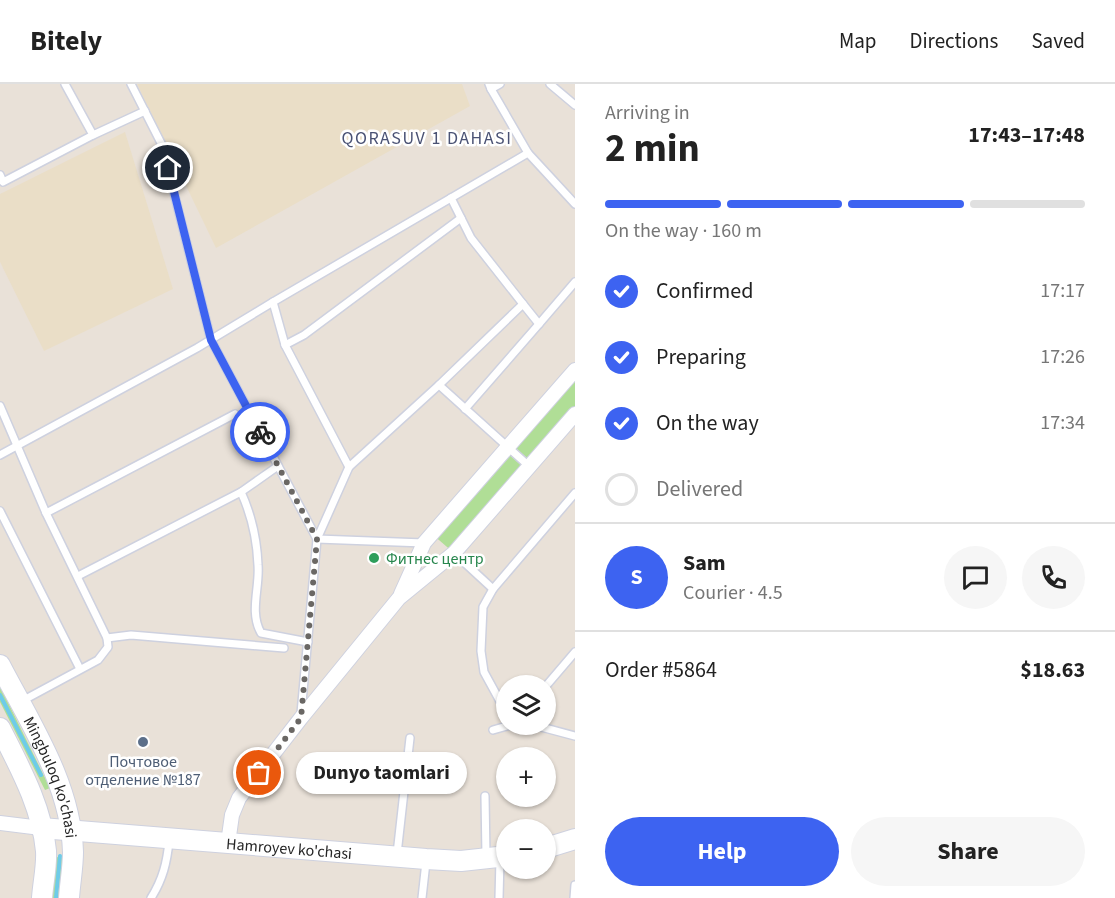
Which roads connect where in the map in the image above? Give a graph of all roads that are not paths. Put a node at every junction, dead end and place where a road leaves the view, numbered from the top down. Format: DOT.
graph roads {
  1 [pos="65,84"];
  2 [pos="131,84"];
  3 [pos="500,84"];
  4 [pos="550,84"];
  5 [pos="490,86"];
  6 [pos="575,105"];
  7 [pos="145,111"];
  8 [pos="93,135"];
  9 [pos="528,153"];
  10 [pos="0,175"];
  11 [pos="451,198"];
  12 [pos="575,204"];
  13 [pos="461,218"];
  14 [pos="575,282"];
  15 [pos="273,303"];
  16 [pos="523,304"];
  17 [pos="539,324"];
  18 [pos="211,340"];
  19 [pos="285,345"];
  20 [pos="575,370"];
  21 [pos="439,385"];
  22 [pos="0,406"];
  23 [pos="465,410"];
  24 [pos="235,414"];
  25 [pos="575,414"];
  26 [pos="18,445"];
  27 [pos="508,447"];
  28 [pos="0,454"];
  29 [pos="278,466"];
  30 [pos="349,467"];
  31 [pos="530,467"];
  32 [pos="241,492"];
  33 [pos="575,493"];
  34 [pos="0,511"];
  35 [pos="46,513"];
  36 [pos="317,539"];
  37 [pos="424,543"];
  38 [pos="454,553"];
  39 [pos="78,576"];
  40 [pos="493,589"];
  41 [pos="399,598"];
  42 [pos="107,638"];
  43 [pos="308,642"];
  44 [pos="284,648"];
  45 [pos="575,652"];
  46 [pos="0,665"];
  47 [pos="80,669"];
  48 [pos="555,675"];
  49 [pos="496,694"];
  50 [pos="20,702"];
  51 [pos="301,718"];
  52 [pos="0,728"];
  53 [pos="496,729"];
  54 [pos="493,730"];
  55 [pos="556,731"];
  56 [pos="575,736"];
  57 [pos="410,738"];
  58 [pos="485,796"];
  59 [pos="0,823"];
  60 [pos="41,828"];
  61 [pos="70,830"];
  62 [pos="170,838"];
  63 [pos="575,842"];
  64 [pos="228,843"];
  65 [pos="556,846"];
  66 [pos="496,848"];
  67 [pos="397,857"];
  68 [pos="496,857"];
  69 [pos="426,859"];
  70 [pos="499,879"];
  71 [pos="575,885"];
  72 [pos="42,898"];
  73 [pos="69,898"];
  74 [pos="152,898"];
  75 [pos="422,898"];
  76 [pos="499,898"];
  77 [pos="574,898"];
  1 -- 8 [label="lane"];
  2 -- 7 [label="lane"];
  3 -- 5 [label="lane"];
  4 -- 6 [label="lane"];
  5 -- 9 [label="lane"];
  7 -- 8 [label="lane"];
  7 -- 18 [label="lane"];
  8 -- 10 [label="lane"];
  9 -- 11 [label="lane"];
  9 -- 12 [label="lane"];
  11 -- 13 [label="lane"];
  11 -- 15 [label="lane"];
  13 -- 16 [label="lane"];
  13 -- 19 [label="lane"];
  14 -- 17 [label="lane"];
  15 -- 18 [label="lane"];
  15 -- 19 [label="lane"];
  16 -- 17 [label="lane"];
  16 -- 21 [label="lane"];
  17 -- 23 [label="lane"];
  18 -- 26 [label="lane"];
  18 -- 29 [label="lane"];
  19 -- 30 [label="lane"];
  20 -- 27 [label="street"];
  21 -- 23 [label="lane"];
  21 -- 30 [label="lane"];
  22 -- 26 [label="lane"];
  23 -- 27 [label="lane"];
  24 -- 35 [label="lane"];
  25 -- 31 [label="street"];
  26 -- 28 [label="lane"];
  26 -- 35 [label="lane"];
  27 -- 31 [label="lane"];
  27 -- 37 [label="street"];
  29 -- 32 [label="lane"];
  29 -- 36 [label="lane"];
  30 -- 36 [label="lane"];
  31 -- 38 [label="street"];
  32 -- 39 [label="lane"];
  32 -- 43 [label="lane"];
  33 -- 40 [label="lane"];
  34 -- 47 [label="lane"];
  35 -- 39 [label="lane"];
  36 -- 37 [label="lane"];
  36 -- 43 [label="lane"];
  37 -- 41 [label="street"];
  38 -- 40 [label="lane"];
  38 -- 41 [label="street"];
  39 -- 42 [label="lane"];
  40 -- 49 [label="lane"];
  41 -- 51 [label="street"];
  42 -- 44 [label="lane"];
  42 -- 47 [label="lane"];
  43 -- 51 [label="lane"];
  45 -- 48 [label="lane"];
  46 -- 50 [label="main road, Mingbuloq ko'chasi"];
  47 -- 50 [label="lane"];
  50 -- 61 [label="main road, Mingbuloq ko'chasi"];
  51 -- 64 [label="street"];
  52 -- 60 [label="main road, Mingbuloq ko'chasi"];
  53 -- 54 [label="lane"];
  55 -- 56 [label="lane"];
  57 -- 67 [label="lane"];
  58 -- 66 [label="lane"];
  59 -- 60 [label="street"];
  60 -- 61 [label="main road, Hamroyev ko'chasi"];
  60 -- 72 [label="main road, Mingbuloq ko'chasi"];
  61 -- 62 [label="main road, Hamroyev ko'chasi"];
  61 -- 73 [label="main road, Mingbuloq ko'chasi"];
  62 -- 64 [label="main road, Hamroyev ko'chasi"];
  62 -- 74 [label="lane"];
  63 -- 65 [label="main road"];
  64 -- 67 [label="main road, Hamroyev ko'chasi"];
  67 -- 69 [label="main road, Hamroyev ko'chasi"];
  68 -- 69 [label="main road, Hamroyev ko'chasi"];
  69 -- 75 [label="lane"];
  70 -- 76 [label="lane"];
  71 -- 77 [label="lane"];
}
